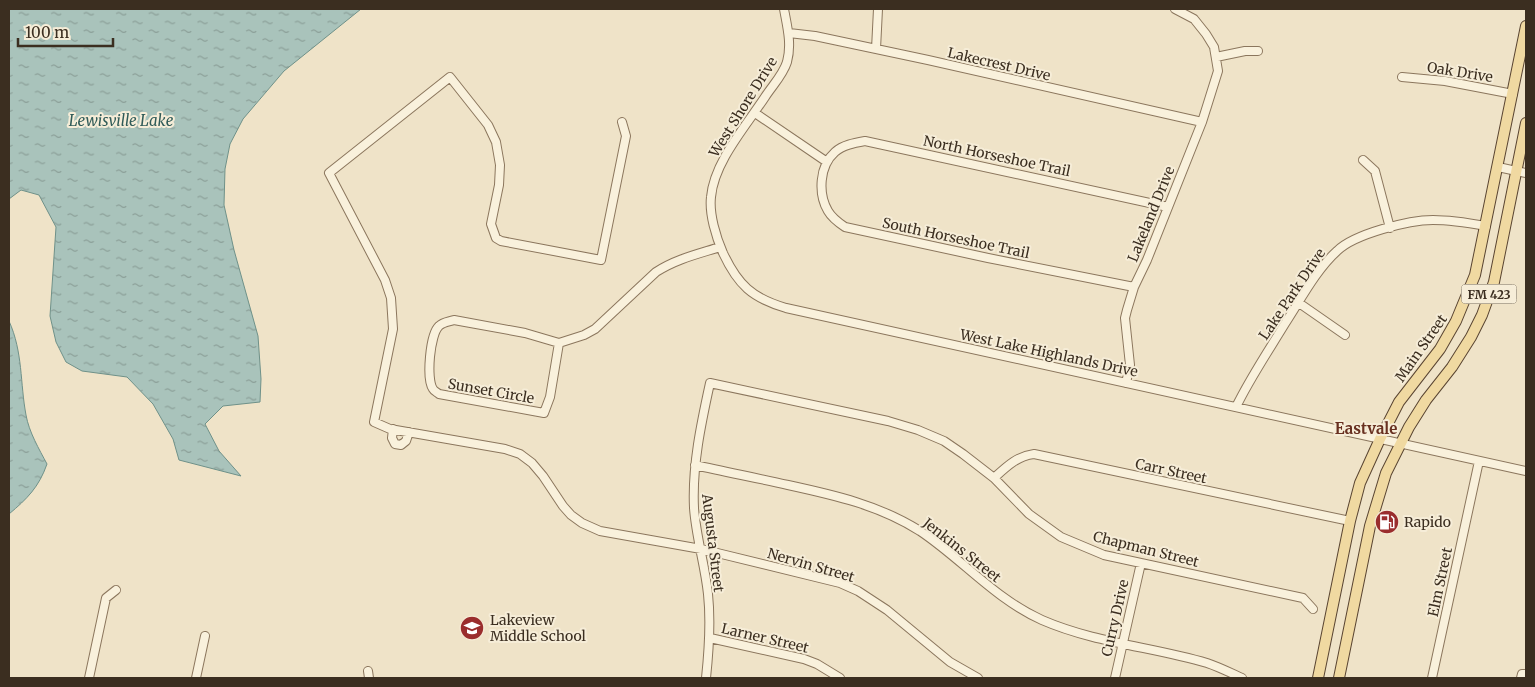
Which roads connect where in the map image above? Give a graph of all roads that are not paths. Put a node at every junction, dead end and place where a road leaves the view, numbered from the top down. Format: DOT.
graph roads {
  1 [pos="784,9"];
  2 [pos="878,9"];
  3 [pos="1175,9"];
  4 [pos="1526,26"];
  5 [pos="789,33"];
  6 [pos="876,49"];
  7 [pos="1258,51"];
  8 [pos="1216,57"];
  9 [pos="1402,77"];
  10 [pos="1513,94"];
  11 [pos="755,113"];
  12 [pos="622,122"];
  13 [pos="1202,122"];
  14 [pos="1526,123"];
  15 [pos="1363,160"];
  16 [pos="827,162"];
  17 [pos="1498,167"];
  18 [pos="1522,172"];
  19 [pos="1168,207"];
  20 [pos="1486,226"];
  21 [pos="1390,228"];
  22 [pos="720,247"];
  23 [pos="1134,287"];
  24 [pos="1299,303"];
  25 [pos="1344,335"];
  26 [pos="558,343"];
  27 [pos="710,383"];
  28 [pos="1126,383"];
  29 [pos="1236,408"];
  30 [pos="393,429"];
  31 [pos="409,432"];
  32 [pos="1380,438"];
  33 [pos="1399,443"];
  34 [pos="1479,461"];
  35 [pos="696,465"];
  36 [pos="1526,471"];
  37 [pos="994,478"];
  38 [pos="1350,522"];
  39 [pos="701,549"];
  40 [pos="1140,563"];
  41 [pos="116,590"];
  42 [pos="1313,609"];
  43 [pos="204,636"];
  44 [pos="710,638"];
  45 [pos="1122,643"];
  46 [pos="89,678"];
  47 [pos="196,678"];
  48 [pos="706,678"];
  49 [pos="840,678"];
  50 [pos="978,678"];
  51 [pos="1115,678"];
  52 [pos="1242,678"];
  53 [pos="1318,678"];
  54 [pos="1339,678"];
  55 [pos="1432,678"];
  1 -- 5 [label="street, West Shore Drive"];
  2 -- 6 [label="street"];
  3 -- 8 [label="street"];
  4 -- 10 [label="main road, Main Street / FM 423"];
  5 -- 6 [label="street, Lakecrest Drive"];
  5 -- 11 [label="street, West Shore Drive"];
  6 -- 13 [label="street, Lakecrest Drive"];
  7 -- 8 [label="street"];
  8 -- 13 [label="street, Lakeland Drive"];
  9 -- 10 [label="street, Oak Drive"];
  10 -- 17 [label="main road, Main Street / FM 423"];
  11 -- 16 [label="street"];
  11 -- 22 [label="street, West Shore Drive"];
  12 -- 30 [label="street"];
  13 -- 19 [label="street, Lakeland Drive"];
  14 -- 18 [label="main road, FM 423"];
  15 -- 21 [label="street"];
  16 -- 19 [label="street, North Horseshoe Trail"];
  16 -- 23 [label="street, South Horseshoe Trail"];
  17 -- 18 [label="street"];
  17 -- 20 [label="main road, Main Street / FM 423"];
  18 -- 33 [label="main road, FM 423"];
  19 -- 23 [label="street, Lakeland Drive"];
  20 -- 21 [label="street, Lake Park Drive"];
  20 -- 32 [label="main road, Main Street / FM 423"];
  21 -- 24 [label="street, Lake Park Drive"];
  22 -- 26 [label="street"];
  22 -- 28 [label="street, West Lake Highlands Drive"];
  23 -- 28 [label="street, Lakeland Drive"];
  24 -- 25 [label="street"];
  24 -- 29 [label="street, Lake Park Drive"];
  26 -- 26 [label="street, Sunset Circle"];
  27 -- 35 [label="street, Augusta Street"];
  27 -- 37 [label="street, Chapman Street"];
  28 -- 29 [label="street, West Lake Highlands Drive"];
  29 -- 32 [label="street, West Lake Highlands Drive"];
  30 -- 31 [label="street, Nervin Street"];
  30 -- 31 [label="street"];
  31 -- 39 [label="street, Nervin Street"];
  32 -- 33 [label="street, West Lake Highlands Drive"];
  32 -- 38 [label="main road, Main Street / FM 423"];
  33 -- 34 [label="street, West Lake Highlands Drive"];
  33 -- 54 [label="main road, FM 423"];
  34 -- 36 [label="street, West Lake Highlands Drive"];
  34 -- 55 [label="street, Elm Street"];
  35 -- 39 [label="street, Augusta Street"];
  35 -- 45 [label="street, Jenkins Street"];
  37 -- 38 [label="street, Carr Street"];
  37 -- 40 [label="street, Chapman Street"];
  38 -- 53 [label="main road, Main Street / FM 423"];
  39 -- 44 [label="street, Augusta Street"];
  39 -- 50 [label="street, Nervin Street"];
  40 -- 42 [label="street, Chapman Street"];
  40 -- 45 [label="street, Curry Drive"];
  41 -- 46 [label="street"];
  43 -- 47 [label="street"];
  44 -- 48 [label="street, Augusta Street"];
  44 -- 49 [label="street, Larner Street"];
  45 -- 51 [label="street, Curry Drive"];
  45 -- 52 [label="street, Jenkins Street"];
}
